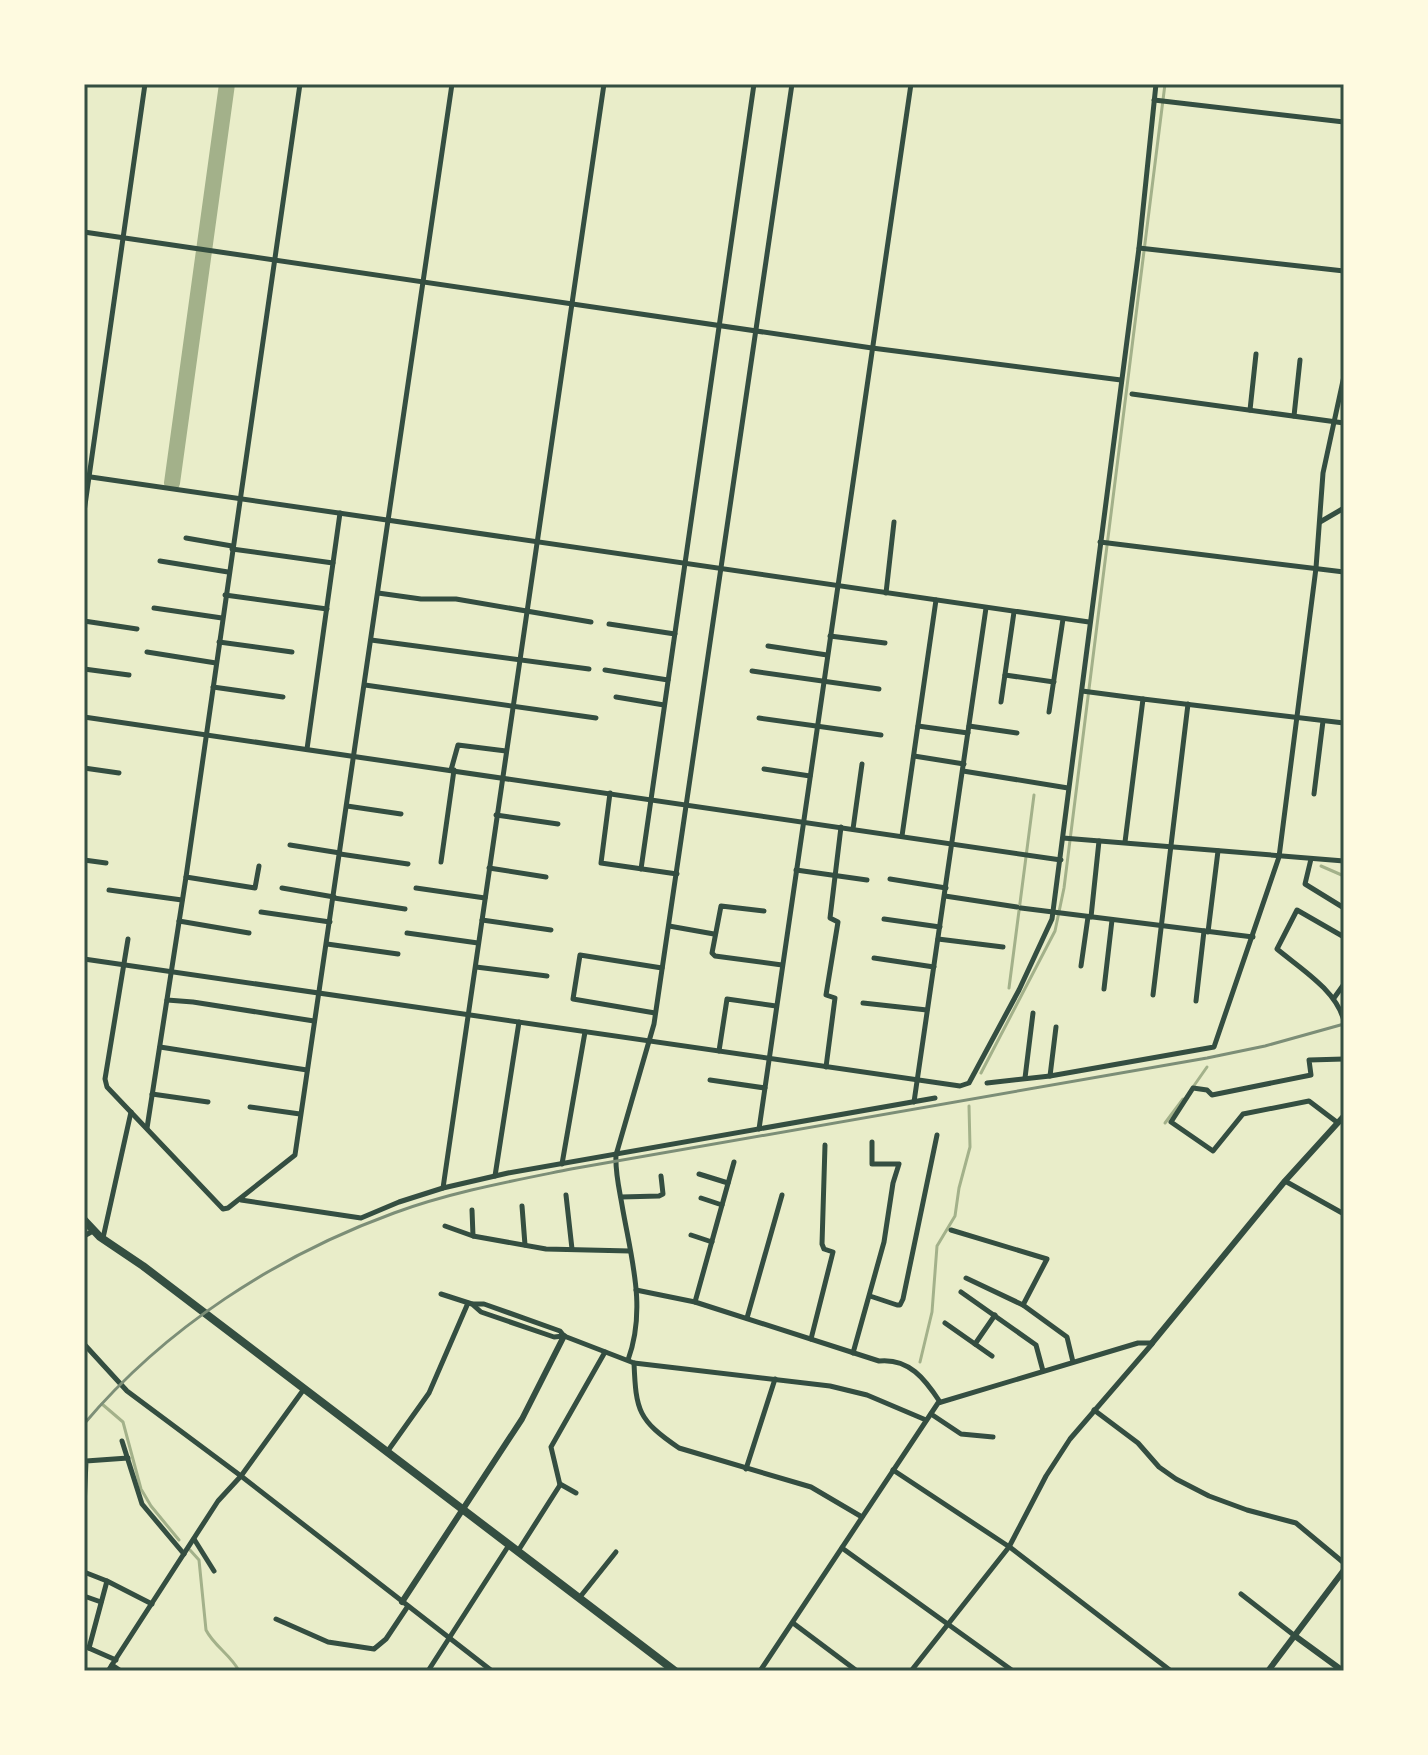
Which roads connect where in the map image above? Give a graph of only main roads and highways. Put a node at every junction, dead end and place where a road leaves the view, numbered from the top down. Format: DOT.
graph roads {
  1 [pos="84,1220"];
  2 [pos="675,1671"];
  1 -- 2 [label="highway"];
}
